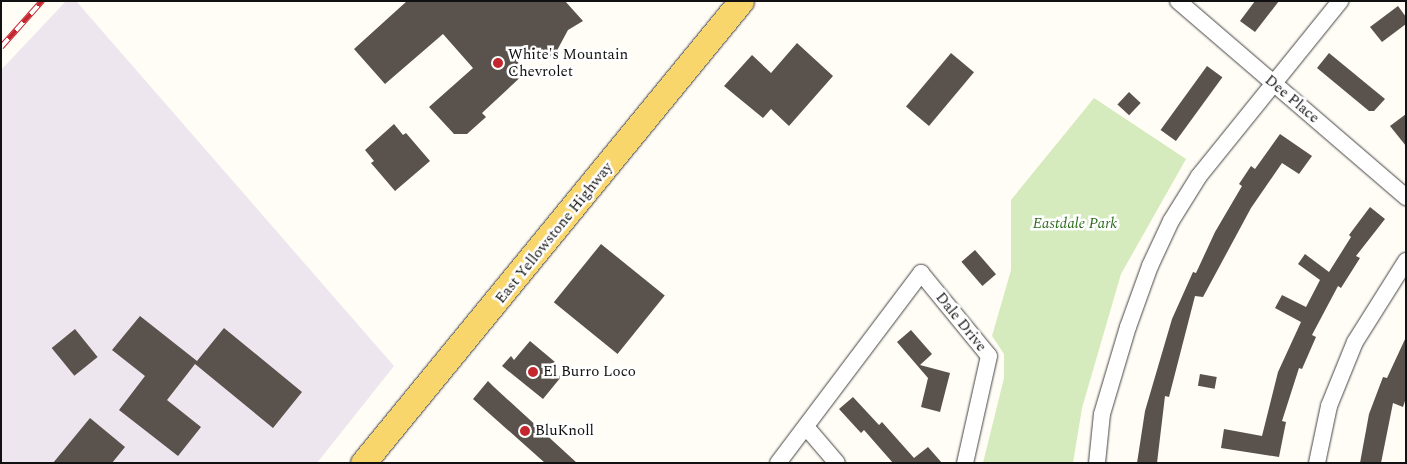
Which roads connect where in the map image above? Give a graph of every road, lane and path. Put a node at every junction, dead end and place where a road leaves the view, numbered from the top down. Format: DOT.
graph roads {
  1 [pos="741,1"];
  2 [pos="1178,1"];
  3 [pos="1340,1"];
  4 [pos="1272,83"];
  5 [pos="1406,197"];
  6 [pos="1406,261"];
  7 [pos="807,428"];
  8 [pos="363,463"];
  9 [pos="778,463"];
  10 [pos="837,463"];
  11 [pos="965,463"];
  12 [pos="1097,463"];
  13 [pos="1318,463"];
  1 -- 8 [label="main road, East Yellowstone Highway"];
  2 -- 4 [label="street, Dee Place"];
  3 -- 4 [label="street"];
  4 -- 5 [label="street, Dee Place"];
  4 -- 12 [label="street"];
  6 -- 13 [label="street"];
  7 -- 9 [label="street"];
  7 -- 10 [label="street"];
  7 -- 11 [label="street, Dale Drive"];
}
